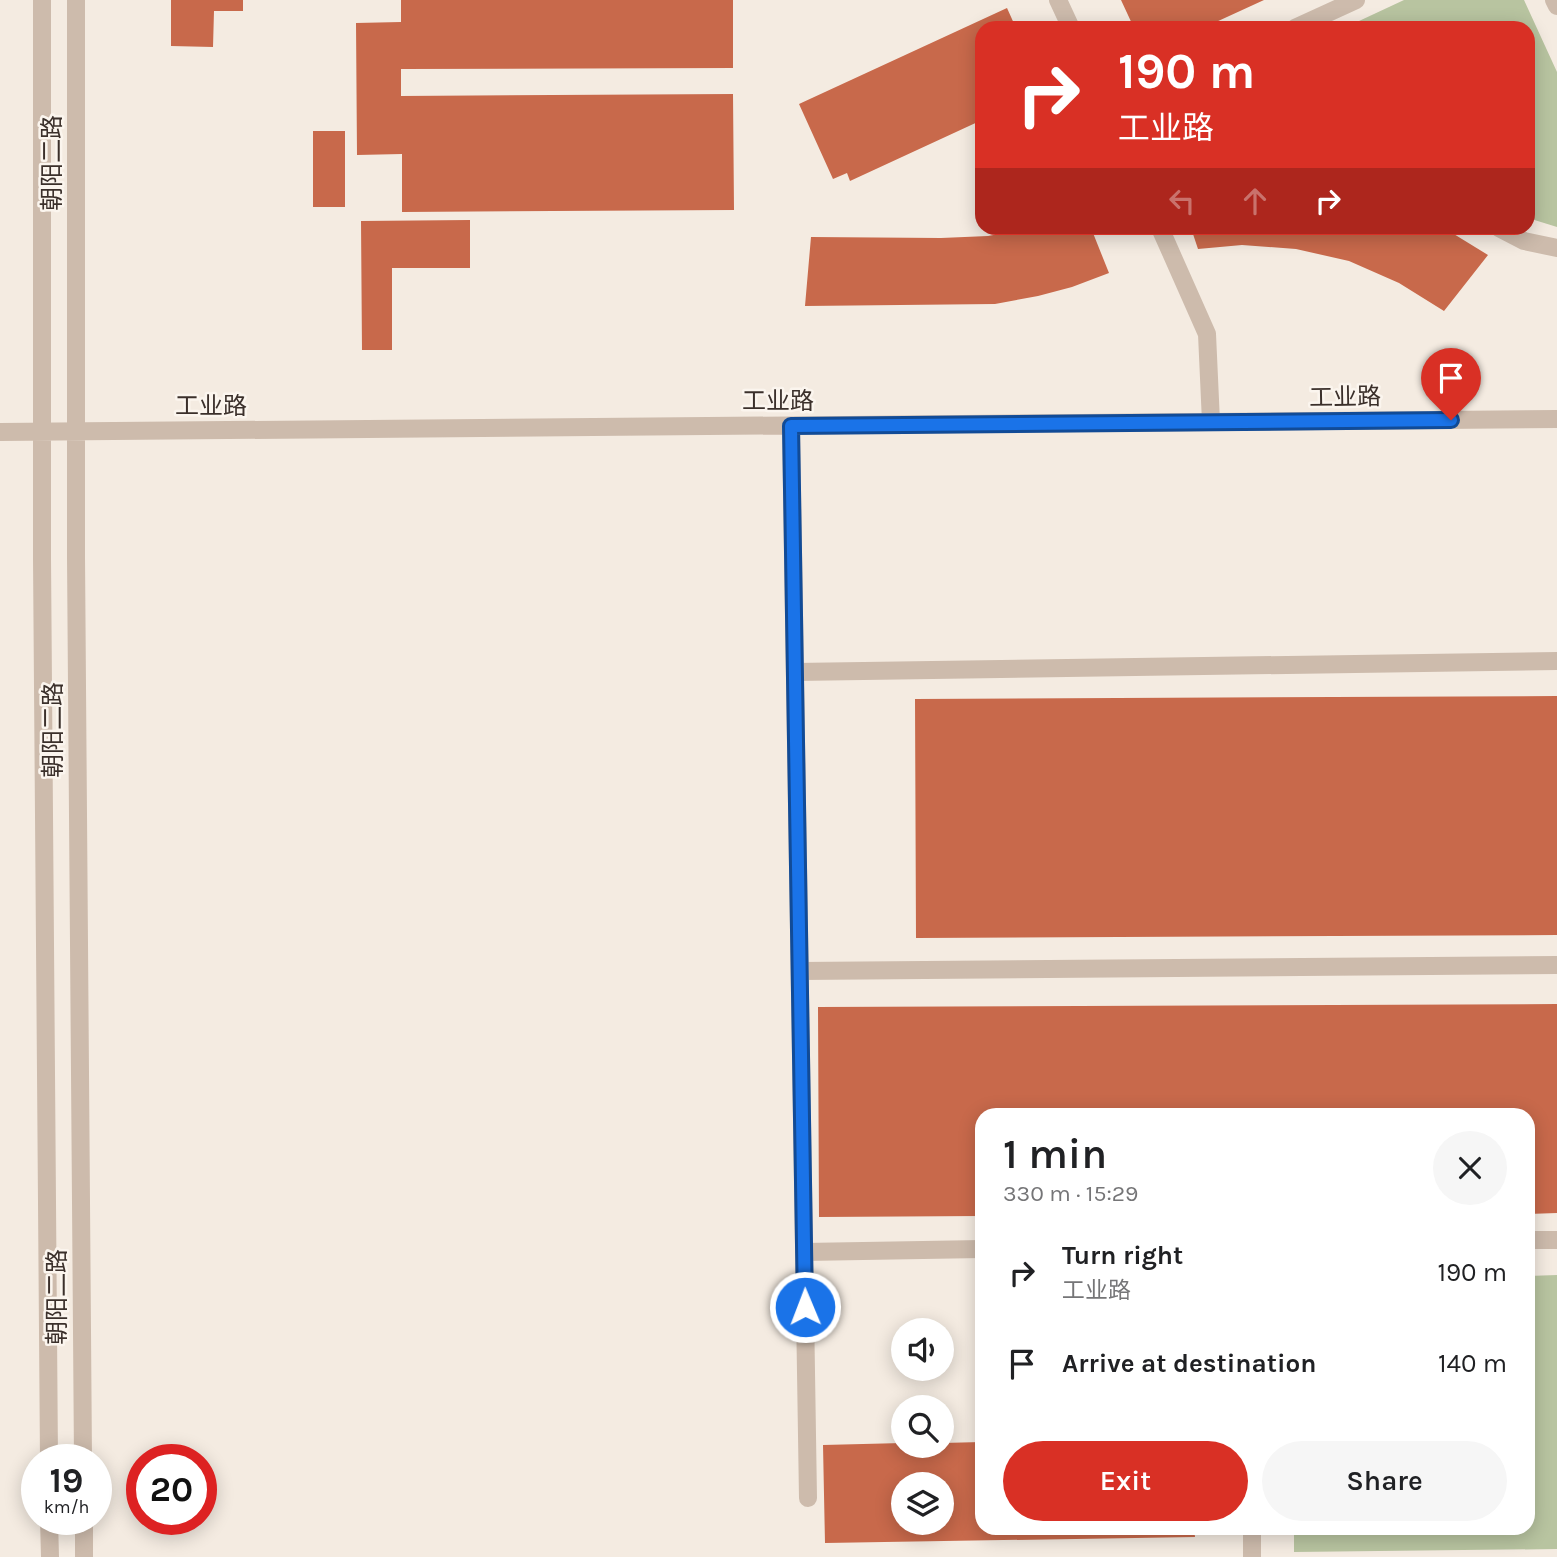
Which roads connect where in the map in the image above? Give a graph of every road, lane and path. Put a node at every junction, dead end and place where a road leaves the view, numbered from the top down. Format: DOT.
graph roads {
  1 [pos="42,0"];
  2 [pos="76,0"];
  3 [pos="1058,0"];
  4 [pos="1356,0"];
  5 [pos="1554,0"];
  6 [pos="1557,6"];
  7 [pos="1068,21"];
  8 [pos="1310,21"];
  9 [pos="1163,235"];
  10 [pos="1512,235"];
  11 [pos="1557,248"];
  12 [pos="1557,419"];
  13 [pos="1211,422"];
  14 [pos="791,426"];
  15 [pos="76,431"];
  16 [pos="0,432"];
  17 [pos="43,432"];
  18 [pos="1557,661"];
  19 [pos="795,672"];
  20 [pos="1557,965"];
  21 [pos="800,971"];
  22 [pos="1535,1240"];
  23 [pos="1557,1240"];
  24 [pos="975,1249"];
  25 [pos="804,1252"];
  26 [pos="49,1444"];
  27 [pos="83,1444"];
  28 [pos="808,1498"];
  29 [pos="49,1535"];
  30 [pos="83,1535"];
  31 [pos="1252,1535"];
  32 [pos="50,1557"];
  33 [pos="84,1557"];
  34 [pos="1252,1557"];
  1 -- 17 [label="street, 朝阳二路"];
  2 -- 15 [label="street, 朝阳二路"];
  3 -- 7 [label="street"];
  4 -- 8 [label="street"];
  5 -- 6 [label="street"];
  9 -- 13 [label="street"];
  10 -- 11 [label="street"];
  12 -- 13 [label="street, 工业路"];
  13 -- 14 [label="street, 工业路"];
  14 -- 15 [label="street, 工业路"];
  14 -- 19 [label="street"];
  15 -- 17 [label="street, 工业路"];
  15 -- 27 [label="street, 朝阳二路"];
  16 -- 17 [label="street, 工业路"];
  17 -- 26 [label="street, 朝阳二路"];
  18 -- 19 [label="street"];
  19 -- 21 [label="street"];
  20 -- 21 [label="street"];
  21 -- 25 [label="street"];
  22 -- 23 [label="street"];
  24 -- 25 [label="street"];
  25 -- 28 [label="street"];
  29 -- 32 [label="street"];
  30 -- 33 [label="street"];
  31 -- 34 [label="street"];
}
